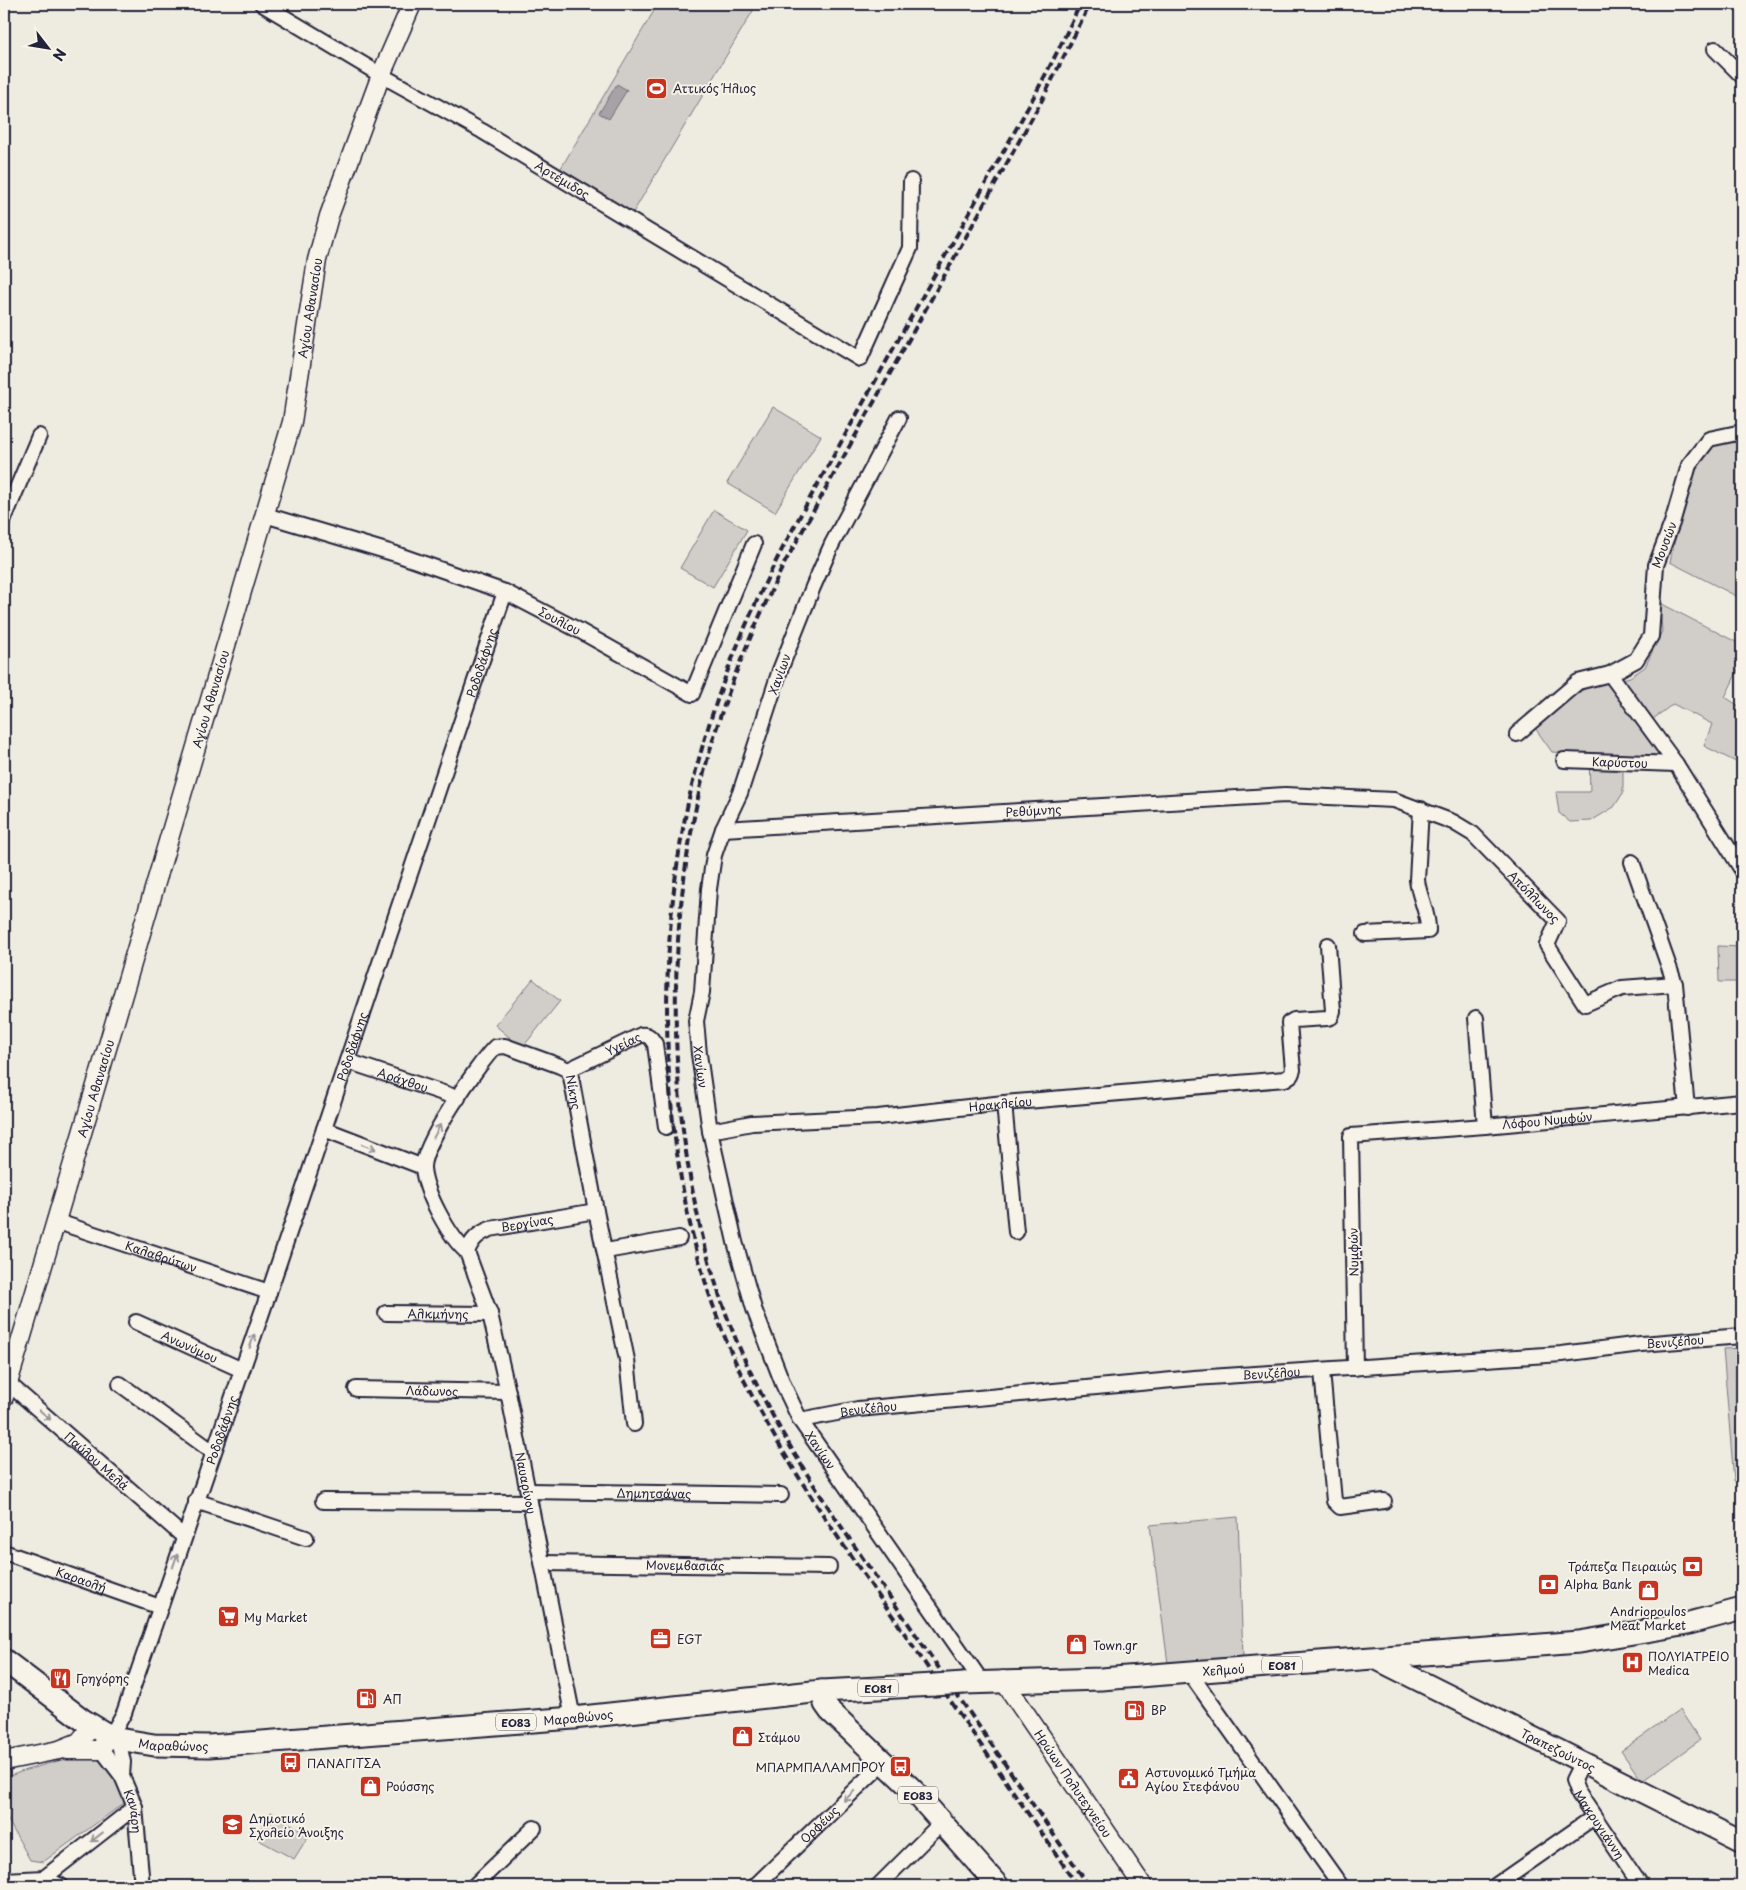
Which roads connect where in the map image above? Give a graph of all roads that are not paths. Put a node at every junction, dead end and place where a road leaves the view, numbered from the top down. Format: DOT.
graph roads {
  1 [pos="262,4"];
  2 [pos="412,4"];
  3 [pos="1715,49"];
  4 [pos="381,76"];
  5 [pos="1742,76"];
  6 [pos="911,181"];
  7 [pos="899,418"];
  8 [pos="1742,432"];
  9 [pos="39,436"];
  10 [pos="265,514"];
  11 [pos="4,519"];
  12 [pos="754,544"];
  13 [pos="505,592"];
  14 [pos="1610,674"];
  15 [pos="1517,734"];
  16 [pos="1564,760"];
  17 [pos="1676,764"];
  18 [pos="1345,798"];
  19 [pos="1421,809"];
  20 [pos="723,829"];
  21 [pos="1632,862"];
  22 [pos="1742,870"];
  23 [pos="1365,934"];
  24 [pos="1328,945"];
  25 [pos="1675,984"];
  26 [pos="1476,1018"];
  27 [pos="347,1061"];
  28 [pos="568,1070"];
  29 [pos="458,1098"];
  30 [pos="1742,1102"];
  31 [pos="1004,1103"];
  32 [pos="1687,1108"];
  33 [pos="1485,1126"];
  34 [pos="666,1128"];
  35 [pos="324,1130"];
  36 [pos="710,1131"];
  37 [pos="1351,1136"];
  38 [pos="423,1166"];
  39 [pos="596,1211"];
  40 [pos="55,1221"];
  41 [pos="1016,1232"];
  42 [pos="679,1238"];
  43 [pos="606,1251"];
  44 [pos="467,1252"];
  45 [pos="269,1292"];
  46 [pos="386,1313"];
  47 [pos="490,1314"];
  48 [pos="136,1322"];
  49 [pos="1742,1336"];
  50 [pos="1355,1368"];
  51 [pos="242,1370"];
  52 [pos="1322,1371"];
  53 [pos="120,1384"];
  54 [pos="356,1389"];
  55 [pos="6,1390"];
  56 [pos="508,1392"];
  57 [pos="800,1420"];
  58 [pos="634,1424"];
  59 [pos="213,1452"];
  60 [pos="781,1495"];
  61 [pos="529,1496"];
  62 [pos="196,1501"];
  63 [pos="323,1501"];
  64 [pos="1384,1501"];
  65 [pos="184,1537"];
  66 [pos="306,1538"];
  67 [pos="4,1552"];
  68 [pos="543,1564"];
  69 [pos="829,1567"];
  70 [pos="160,1607"];
  71 [pos="1742,1609"];
  72 [pos="1374,1658"];
  73 [pos="4,1660"];
  74 [pos="1189,1672"];
  75 [pos="983,1682"];
  76 [pos="822,1691"];
  77 [pos="573,1718"];
  78 [pos="92,1726"];
  79 [pos="109,1741"];
  80 [pos="58,1750"];
  81 [pos="4,1761"];
  82 [pos="884,1762"];
  83 [pos="1582,1762"];
  84 [pos="122,1776"];
  85 [pos="135,1807"];
  86 [pos="1594,1817"];
  87 [pos="942,1822"];
  88 [pos="534,1828"];
  89 [pos="1742,1842"];
  90 [pos="44,1878"];
  91 [pos="4,1880"];
  92 [pos="61,1886"];
  93 [pos="142,1886"];
  94 [pos="474,1886"];
  95 [pos="755,1886"];
  96 [pos="878,1886"];
  97 [pos="998,1886"];
  98 [pos="1143,1886"];
  99 [pos="1341,1886"];
  100 [pos="1495,1886"];
  101 [pos="1641,1886"];
  1 -- 4 [label="street, Αρτέμιδος"];
  2 -- 4 [label="street, Αγίου Αθανασίου"];
  3 -- 5 [label="street"];
  4 -- 6 [label="street, Αρτέμιδος"];
  4 -- 10 [label="street, Αγίου Αθανασίου"];
  7 -- 20 [label="street, Χανίων"];
  8 -- 14 [label="street, Μουσών"];
  9 -- 11 [label="street"];
  10 -- 13 [label="street, Σουλίου"];
  10 -- 40 [label="street, Αγίου Αθανασίου"];
  12 -- 13 [label="street, Σουλίου"];
  13 -- 27 [label="street, Ροδοδάφνης"];
  14 -- 15 [label="street, Μουσών"];
  14 -- 17 [label="street"];
  16 -- 17 [label="street, Καρύστου"];
  17 -- 22 [label="street"];
  18 -- 19 [label="street, Απόλλωνος"];
  18 -- 20 [label="street, Ρεθύμνης"];
  19 -- 23 [label="street"];
  19 -- 25 [label="street, Απόλλωνος"];
  20 -- 36 [label="street, Χανίων"];
  21 -- 25 [label="street"];
  24 -- 31 [label="street, Ηρακλείου"];
  25 -- 32 [label="street"];
  26 -- 33 [label="street"];
  27 -- 29 [label="street, Αράχθου"];
  27 -- 35 [label="street, Ροδοδάφνης"];
  28 -- 29 [label="street, Νίκης"];
  28 -- 34 [label="street, Υγείας"];
  28 -- 39 [label="street, Νίκης"];
  38 -- 29 [label="street, Νίκης, one-way"];
  30 -- 32 [label="street, Λόφου Νυμφών"];
  31 -- 36 [label="street, Ηρακλείου"];
  31 -- 41 [label="street"];
  32 -- 33 [label="street, Λόφου Νυμφών"];
  33 -- 37 [label="street, Λόφου Νυμφών"];
  35 -- 38 [label="street, one-way"];
  35 -- 45 [label="street, Ροδοδάφνης"];
  36 -- 57 [label="street, Χανίων"];
  37 -- 50 [label="street, Νυμφών"];
  38 -- 44 [label="street, Νίκης"];
  39 -- 43 [label="street, Νίκης"];
  39 -- 44 [label="street, Βεργίνας"];
  40 -- 45 [label="street, Καλαβρύτων"];
  40 -- 55 [label="street, Αγίου Αθανασίου"];
  42 -- 43 [label="street"];
  43 -- 58 [label="street, Νίκης"];
  44 -- 47 [label="street, Ναυαρίνου"];
  51 -- 45 [label="street, Ροδοδάφνης, one-way"];
  46 -- 47 [label="street, Αλκμήνης"];
  47 -- 56 [label="street, Ναυαρίνου"];
  48 -- 51 [label="street, Ανωνύμου"];
  49 -- 50 [label="street, Βενιζέλου"];
  50 -- 52 [label="street, Βενιζέλου"];
  51 -- 59 [label="street, Ροδοδάφνης"];
  52 -- 57 [label="street, Βενιζέλου"];
  52 -- 64 [label="street"];
  53 -- 59 [label="street"];
  54 -- 56 [label="street, Λάδωνος"];
  55 -- 65 [label="street, Παύλου Μελά, one-way"];
  56 -- 61 [label="street, Ναυαρίνου"];
  57 -- 75 [label="street, Χανίων"];
  59 -- 62 [label="street, Ροδοδάφνης"];
  60 -- 61 [label="street, Δημητσάνας"];
  61 -- 63 [label="street, Δημητσάνας"];
  61 -- 68 [label="street, Ναυαρίνου"];
  62 -- 65 [label="street, Ροδοδάφνης"];
  62 -- 66 [label="street"];
  70 -- 65 [label="street, Ροδοδάφνης, one-way"];
  67 -- 70 [label="street, Καραολή"];
  68 -- 69 [label="street, Μονεμβασιάς"];
  68 -- 77 [label="street, Ναυαρίνου"];
  70 -- 79 [label="street, Ροδοδάφνης"];
  71 -- 72 [label="main road, Χελμού"];
  72 -- 74 [label="main road, Χελμού / ΕΟ81"];
  72 -- 83 [label="main road, Τραπεζούντος"];
  73 -- 78 [label="main road, Μαραθώνος / ΕΟ83"];
  74 -- 75 [label="main road, Χελμού / ΕΟ81"];
  74 -- 99 [label="street"];
  75 -- 76 [label="main road, Χελμού / ΕΟ81, bridge"];
  75 -- 98 [label="street, Ηρώων Πολυτεχνείου"];
  76 -- 77 [label="main road, Μαραθώνος / ΕΟ83"];
  76 -- 82 [label="main road, ΕΟ83"];
  77 -- 79 [label="main road, Μαραθώνος / ΕΟ83"];
  78 -- 79 [label="main road, Μαραθώνος / ΕΟ83"];
  78 -- 80 [label="street"];
  79 -- 80 [label="street"];
  79 -- 84 [label="street, Κανάρη"];
  79 -- 84 [label="street"];
  80 -- 81 [label="street"];
  82 -- 87 [label="main road, ΕΟ83"];
  82 -- 95 [label="street, Ορφέως, one-way"];
  83 -- 86 [label="street, Μακρυγιάννη"];
  83 -- 89 [label="main road, Τραπεζούντος"];
  84 -- 85 [label="street, Κανάρη"];
  85 -- 90 [label="street, one-way"];
  85 -- 93 [label="street, Κανάρη"];
  86 -- 100 [label="street"];
  86 -- 101 [label="street, Μακρυγιάννη"];
  87 -- 96 [label="street"];
  87 -- 97 [label="main road, ΕΟ83"];
  88 -- 94 [label="street"];
  90 -- 91 [label="street"];
  90 -- 92 [label="street"];
}
